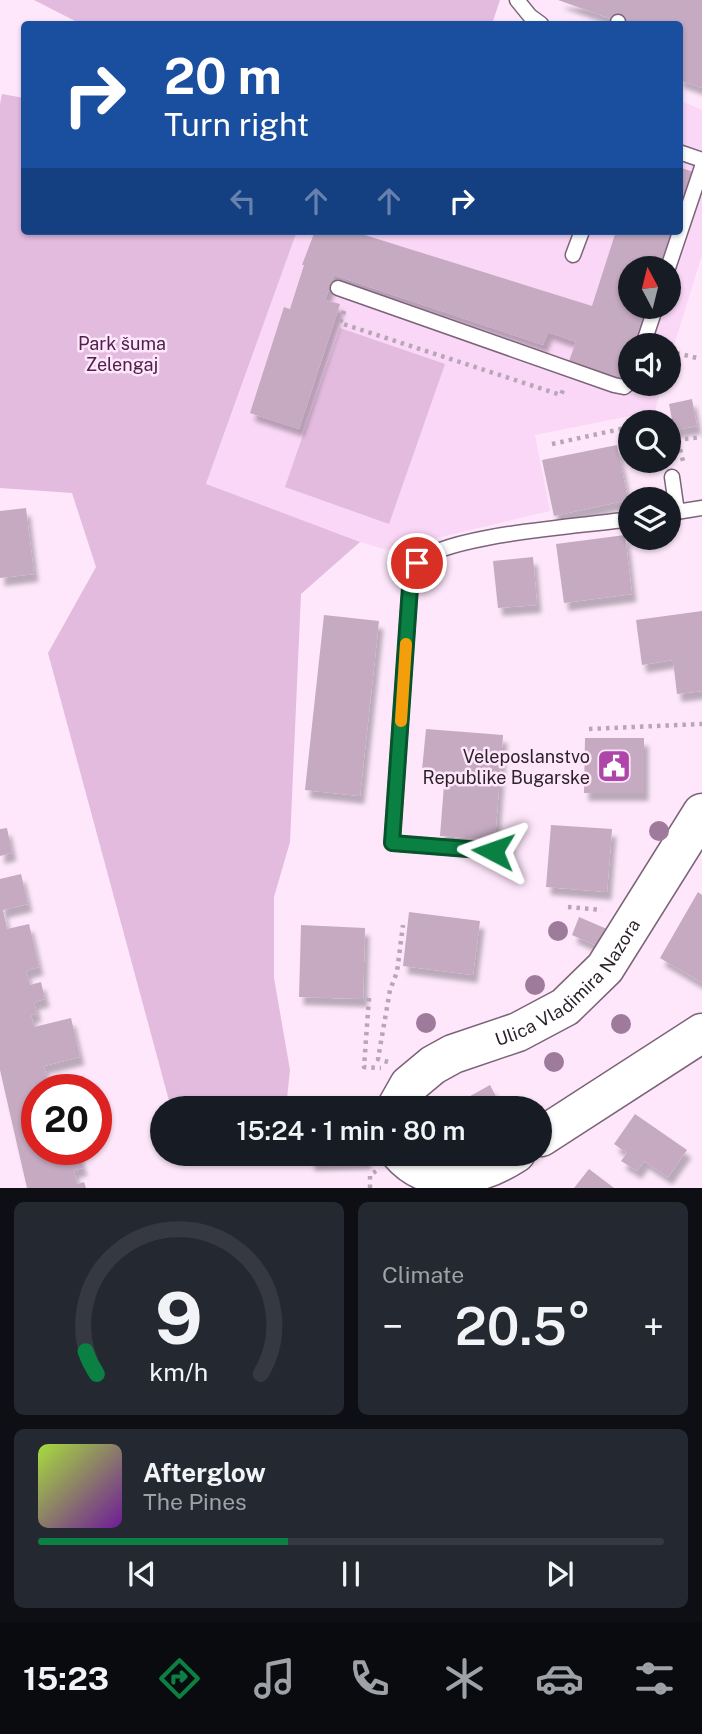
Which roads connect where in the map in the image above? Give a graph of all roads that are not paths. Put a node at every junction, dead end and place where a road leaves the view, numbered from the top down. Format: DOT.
graph roads {
  1 [pos="517,0"];
  2 [pos="537,21"];
  3 [pos="683,153"];
  4 [pos="702,160"];
  5 [pos="702,167"];
  6 [pos="683,223"];
  7 [pos="580,235"];
  8 [pos="679,235"];
  9 [pos="573,255"];
  10 [pos="672,256"];
  11 [pos="344,290"];
  12 [pos="618,386"];
  13 [pos="671,477"];
  14 [pos="672,487"];
  15 [pos="702,508"];
  16 [pos="681,512"];
  17 [pos="618,521"];
  18 [pos="702,813"];
  19 [pos="493,851"];
  20 [pos="702,1033"];
  21 [pos="403,1096"];
  22 [pos="552,1130"];
  23 [pos="411,1166"];
  24 [pos="492,1166"];
  1 -- 2 [label="lane"];
  3 -- 4 [label="lane"];
  5 -- 6 [label="lane"];
  7 -- 9 [label="lane"];
  8 -- 10 [label="lane"];
  11 -- 12 [label="lane"];
  13 -- 14 [label="lane"];
  15 -- 16 [label="lane"];
  17 -- 19 [label="lane"];
  18 -- 21 [label="street, Ulica Vladimira Nazora"];
  20 -- 22 [label="street"];
  23 -- 24 [label="street"];
}
